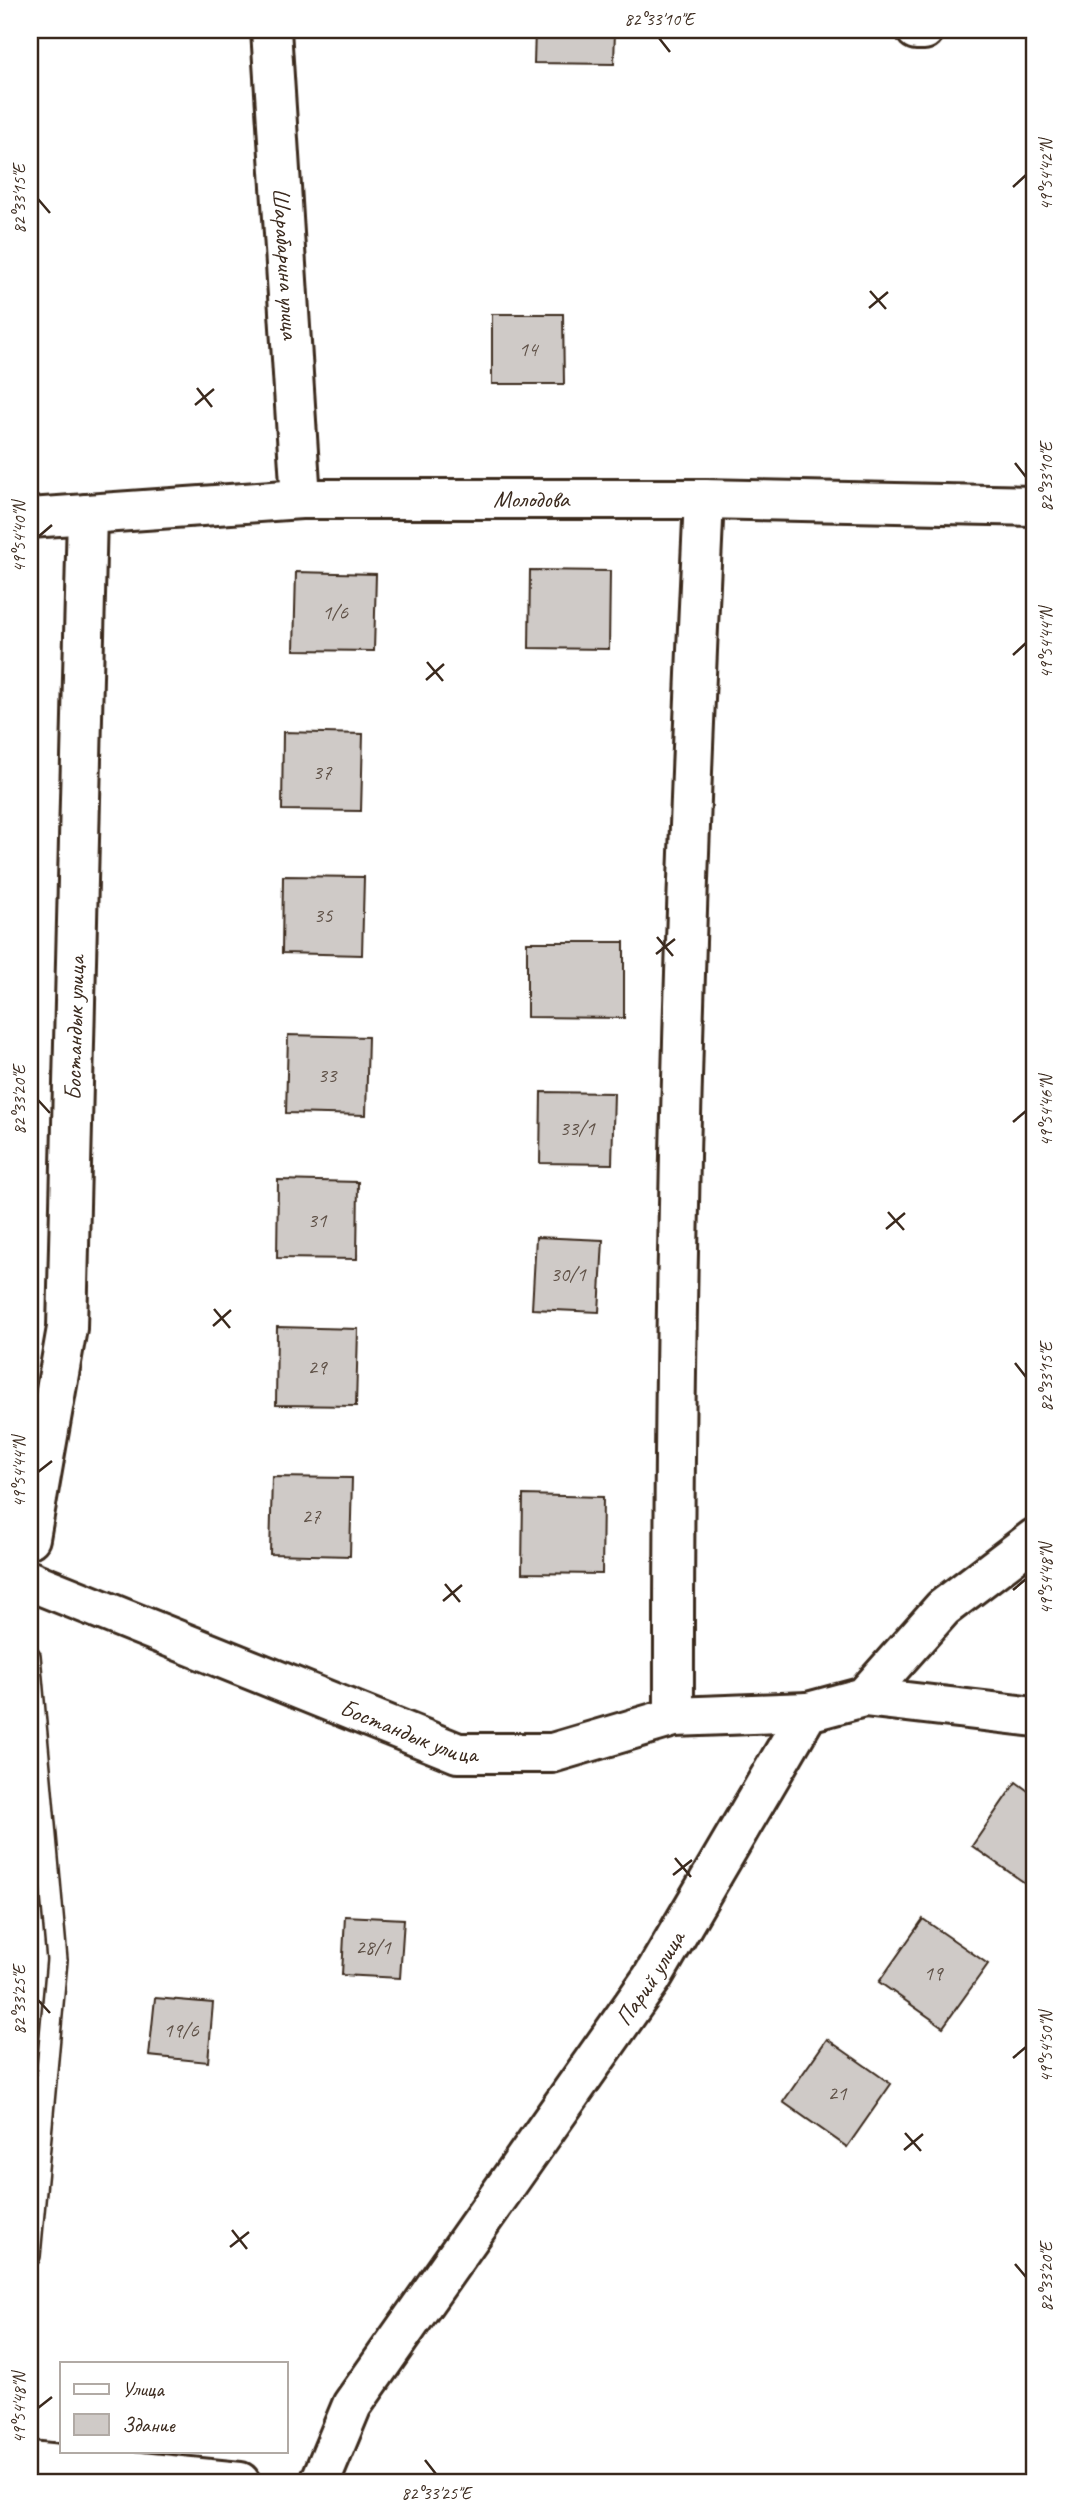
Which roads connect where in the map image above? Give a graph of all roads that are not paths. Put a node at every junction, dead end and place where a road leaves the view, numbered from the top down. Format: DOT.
graph roads {
  1 [pos="271,30"];
  2 [pos="916,30"];
  3 [pos="924,30"];
  4 [pos="302,499"];
  5 [pos="704,499"];
  6 [pos="1035,506"];
  7 [pos="87,514"];
  8 [pos="30,518"];
  9 [pos="30,1538"];
  10 [pos="1035,1538"];
  11 [pos="30,1581"];
  12 [pos="30,1656"];
  13 [pos="864,1698"];
  14 [pos="808,1712"];
  15 [pos="674,1717"];
  16 [pos="1035,1717"];
  17 [pos="30,2256"];
  18 [pos="30,2461"];
  19 [pos="240,2482"];
  20 [pos="320,2482"];
  1 -- 4 [label="street, Шарабарина улица"];
  2 -- 3 [label="street"];
  4 -- 5 [label="street, Молодова"];
  4 -- 7 [label="street, Молодова"];
  5 -- 6 [label="street, Молодова"];
  5 -- 15 [label="street"];
  7 -- 8 [label="street, Молодова"];
  7 -- 9 [label="street, Бостандык улица"];
  10 -- 13 [label="street"];
  11 -- 15 [label="street, Бостандык улица"];
  12 -- 17 [label="lane"];
  13 -- 14 [label="street"];
  13 -- 16 [label="street"];
  14 -- 15 [label="street, Бостандык улица"];
  14 -- 20 [label="street, Парий улица"];
  18 -- 19 [label="street"];
}
